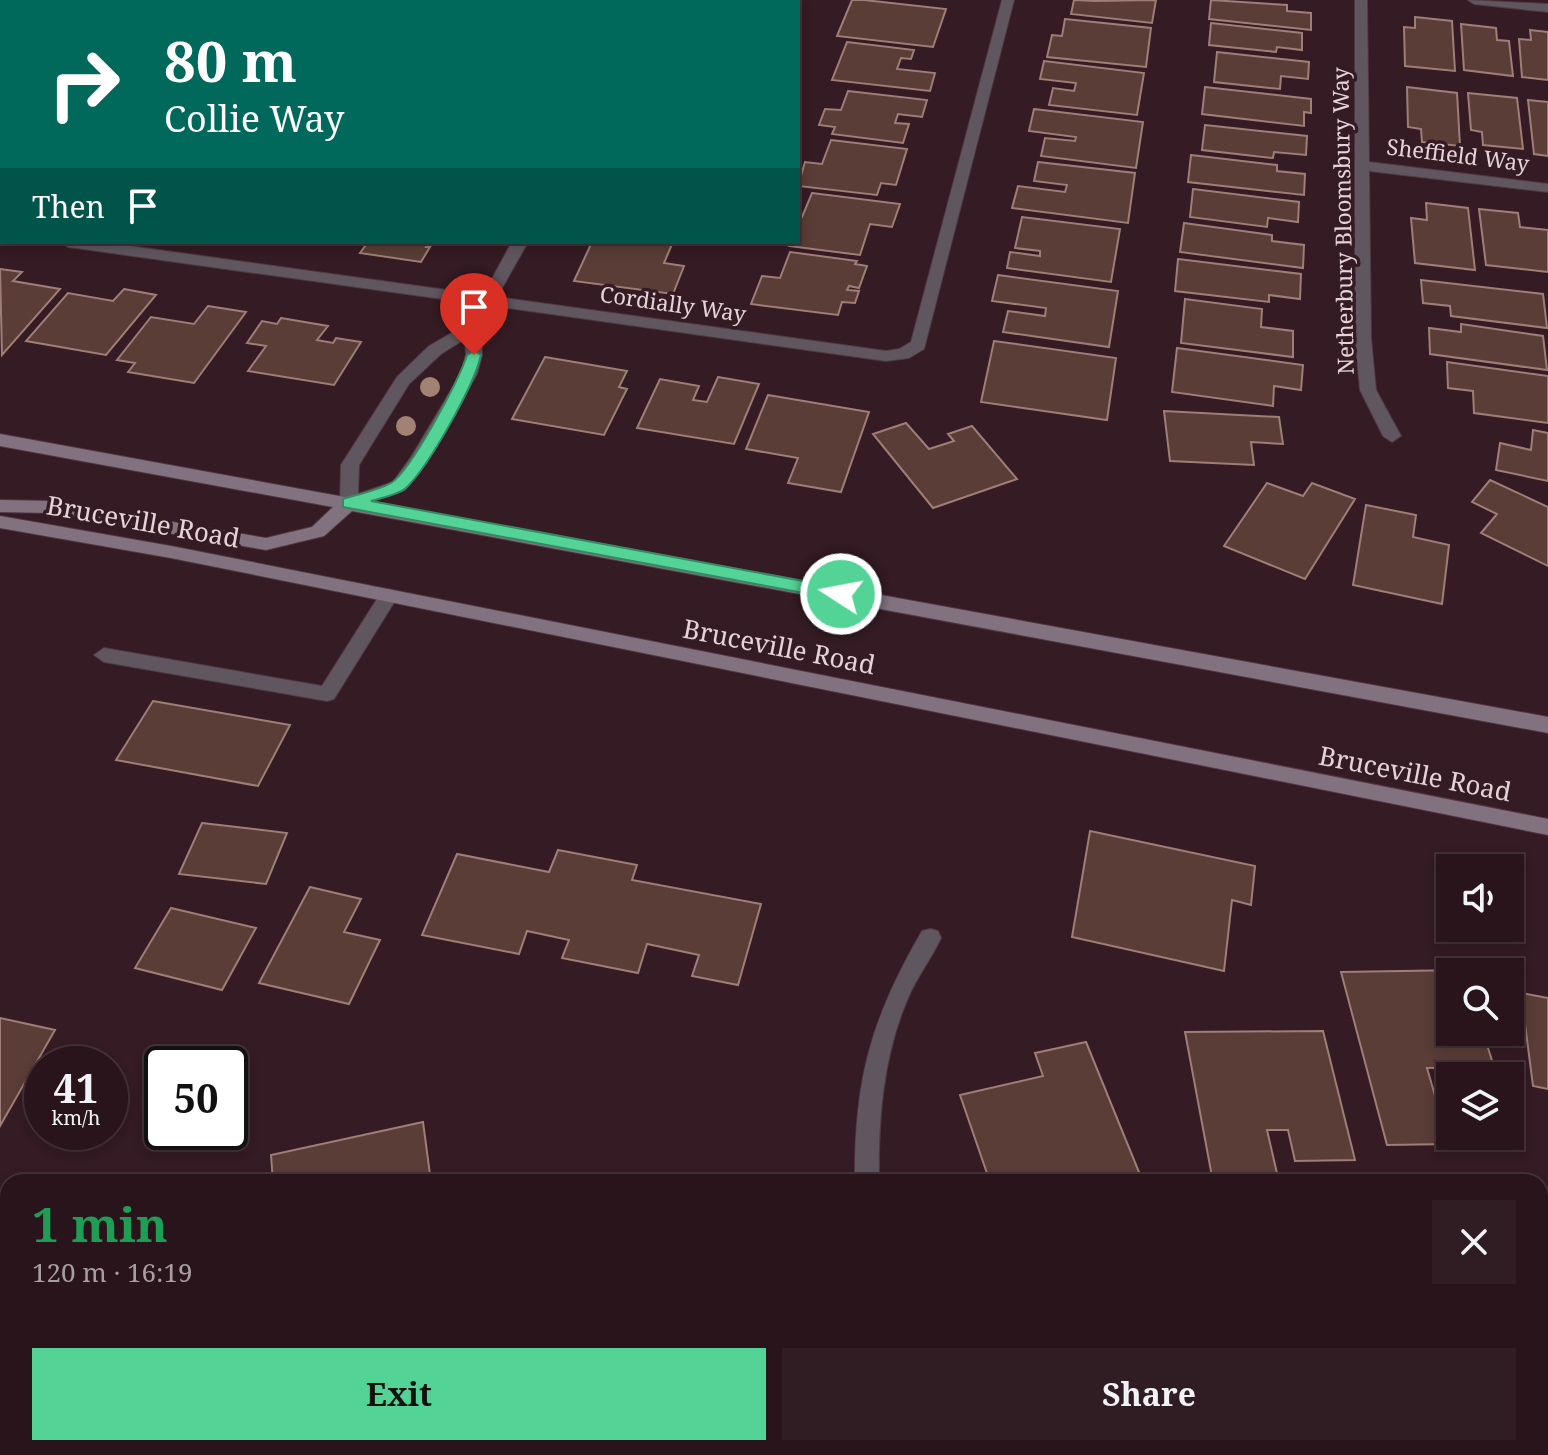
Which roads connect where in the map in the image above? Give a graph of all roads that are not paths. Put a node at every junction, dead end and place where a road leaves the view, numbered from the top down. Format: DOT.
graph roads {
  1 [pos="1008,0"];
  2 [pos="1361,0"];
  3 [pos="1474,0"];
  4 [pos="1548,8"];
  5 [pos="1363,166"];
  6 [pos="1548,188"];
  7 [pos="82,244"];
  8 [pos="519,244"];
  9 [pos="488,301"];
  10 [pos="473,327"];
  11 [pos="1392,436"];
  12 [pos="0,440"];
  13 [pos="349,503"];
  14 [pos="0,506"];
  15 [pos="0,522"];
  16 [pos="389,596"];
  17 [pos="104,655"];
  18 [pos="1548,725"];
  19 [pos="1548,827"];
  20 [pos="930,938"];
  21 [pos="867,1174"];
  1 -- 9 [label="street, Cordially Way"];
  2 -- 5 [label="street, Netherbury Bloomsbury Way"];
  3 -- 4 [label="street"];
  5 -- 6 [label="street, Sheffield Way"];
  5 -- 11 [label="street, Netherbury Bloomsbury Way"];
  7 -- 9 [label="street, Cordially Way"];
  8 -- 9 [label="street"];
  9 -- 10 [label="street"];
  10 -- 13 [label="street"];
  10 -- 13 [label="street"];
  12 -- 13 [label="main road"];
  13 -- 14 [label="main road, Bruceville Road"];
  13 -- 18 [label="main road"];
  15 -- 16 [label="main road, Bruceville Road"];
  16 -- 17 [label="street"];
  16 -- 19 [label="main road, Bruceville Road"];
  20 -- 21 [label="street"];
}
